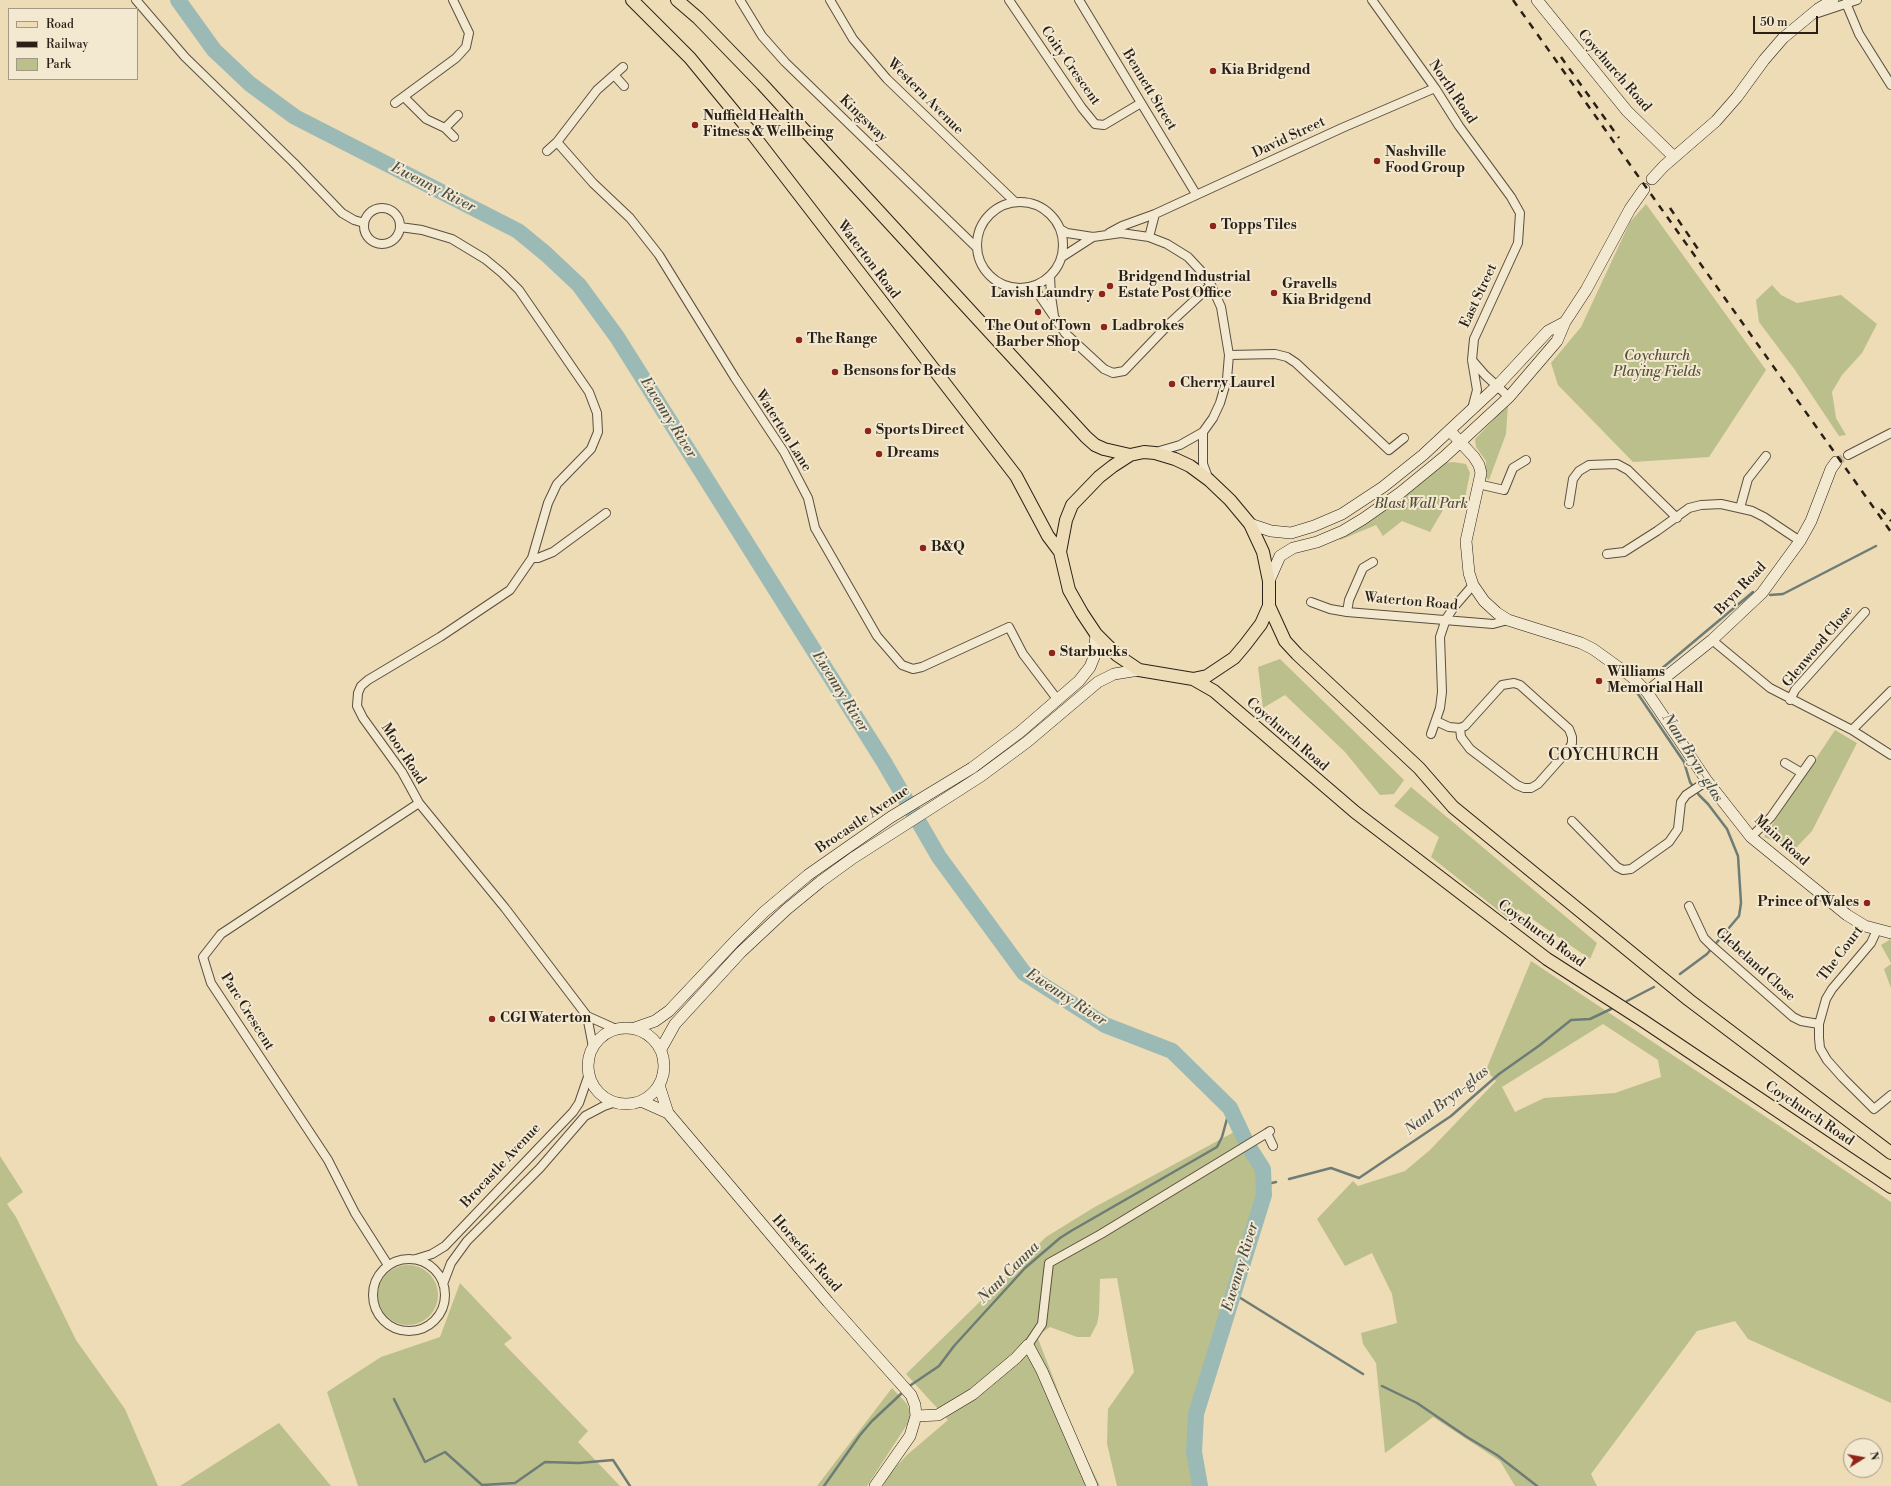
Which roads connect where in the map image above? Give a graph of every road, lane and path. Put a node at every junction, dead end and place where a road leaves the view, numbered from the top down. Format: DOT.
graph roads {
  1 [pos="136,0"];
  2 [pos="453,0"];
  3 [pos="632,0"];
  4 [pos="677,0"];
  5 [pos="740,0"];
  6 [pos="830,0"];
  7 [pos="1009,0"];
  8 [pos="1080,0"];
  9 [pos="1372,0"];
  10 [pos="1537,0"];
  11 [pos="1833,0"];
  12 [pos="1857,0"];
  13 [pos="1846,3"];
  14 [pos="1810,16"];
  15 [pos="624,68"];
  16 [pos="615,76"];
  17 [pos="1891,85"];
  18 [pos="624,86"];
  19 [pos="1435,88"];
  20 [pos="404,97"];
  21 [pos="395,103"];
  22 [pos="1141,103"];
  23 [pos="458,115"];
  24 [pos="445,128"];
  25 [pos="454,137"];
  26 [pos="557,142"];
  27 [pos="548,151"];
  28 [pos="1674,157"];
  29 [pos="1652,179"];
  30 [pos="1644,189"];
  31 [pos="1196,194"];
  32 [pos="1511,197"];
  33 [pos="1015,202"];
  34 [pos="1155,214"];
  35 [pos="364,223"];
  36 [pos="400,227"];
  37 [pos="1060,229"];
  38 [pos="1106,234"];
  39 [pos="1093,237"];
  40 [pos="1150,237"];
  41 [pos="977,248"];
  42 [pos="1062,256"];
  43 [pos="1050,276"];
  44 [pos="1211,285"];
  45 [pos="1033,286"];
  46 [pos="1055,319"];
  47 [pos="1565,322"];
  48 [pos="1229,355"];
  49 [pos="1472,360"];
  50 [pos="1497,386"];
  51 [pos="1508,397"];
  52 [pos="1472,409"];
  53 [pos="1450,431"];
  54 [pos="1203,432"];
  55 [pos="1891,433"];
  56 [pos="1404,438"];
  57 [pos="1460,443"];
  58 [pos="1155,453"];
  59 [pos="1130,455"];
  60 [pos="1848,455"];
  61 [pos="1766,456"];
  62 [pos="1526,460"];
  63 [pos="1836,462"];
  64 [pos="1209,480"];
  65 [pos="1478,484"];
  66 [pos="1569,504"];
  67 [pos="1740,508"];
  68 [pos="606,513"];
  69 [pos="1677,518"];
  70 [pos="1250,524"];
  71 [pos="1800,541"];
  72 [pos="1060,552"];
  73 [pos="1607,554"];
  74 [pos="532,558"];
  75 [pos="1373,562"];
  76 [pos="1269,581"];
  77 [pos="1473,585"];
  78 [pos="1311,602"];
  79 [pos="1269,606"];
  80 [pos="1347,612"];
  81 [pos="1864,612"];
  82 [pos="1446,619"];
  83 [pos="1508,620"];
  84 [pos="1096,634"];
  85 [pos="1712,640"];
  86 [pos="1139,670"];
  87 [pos="1193,679"];
  88 [pos="1891,690"];
  89 [pos="1647,692"];
  90 [pos="1058,699"];
  91 [pos="1790,700"];
  92 [pos="1436,721"];
  93 [pos="1460,728"];
  94 [pos="1852,730"];
  95 [pos="1431,734"];
  96 [pos="1891,755"];
  97 [pos="1811,760"];
  98 [pos="1785,763"];
  99 [pos="1802,773"];
  100 [pos="1708,781"];
  101 [pos="419,803"];
  102 [pos="1572,821"];
  103 [pos="1751,837"];
  104 [pos="1690,906"];
  105 [pos="1877,930"];
  106 [pos="1891,933"];
  107 [pos="587,1016"];
  108 [pos="1819,1024"];
  109 [pos="635,1028"];
  110 [pos="616,1029"];
  111 [pos="593,1047"];
  112 [pos="661,1049"];
  113 [pos="589,1074"];
  114 [pos="659,1085"];
  115 [pos="1891,1095"];
  116 [pos="641,1101"];
  117 [pos="616,1102"];
  118 [pos="668,1113"];
  119 [pos="1273,1146"];
  120 [pos="1891,1154"];
  121 [pos="1891,1187"];
  122 [pos="416,1259"];
  123 [pos="388,1265"];
  124 [pos="443,1284"];
  125 [pos="1028,1345"];
  126 [pos="916,1416"];
  127 [pos="875,1486"];
  128 [pos="1092,1486"];
  1 -- 35 [label="street"];
  2 -- 20 [label="street"];
  3 -- 72 [label="main road, Waterton Road"];
  4 -- 59 [label="main road"];
  5 -- 41 [label="street, Kingsway"];
  6 -- 33 [label="street, Western Avenue"];
  7 -- 22 [label="street, Coity Crescent"];
  8 -- 22 [label="street, Bennett Street"];
  9 -- 19 [label="street, North Road"];
  10 -- 28 [label="street, Coychurch Road"];
  11 -- 14 [label="street"];
  12 -- 13 [label="street"];
  13 -- 14 [label="street"];
  13 -- 17 [label="street"];
  14 -- 28 [label="street"];
  15 -- 16 [label="street"];
  16 -- 18 [label="street"];
  16 -- 26 [label="street"];
  19 -- 31 [label="street, David Street"];
  19 -- 32 [label="street, North Road"];
  20 -- 21 [label="street"];
  20 -- 24 [label="street"];
  22 -- 31 [label="street, Bennett Street"];
  23 -- 24 [label="street"];
  24 -- 25 [label="street"];
  26 -- 27 [label="street"];
  26 -- 90 [label="street, Waterton Lane"];
  28 -- 29 [label="street"];
  30 -- 47 [label="street"];
  31 -- 34 [label="street, David Street"];
  32 -- 49 [label="street, East Street"];
  33 -- 37 [label="street"];
  33 -- 41 [label="street"];
  34 -- 38 [label="street, David Street"];
  34 -- 40 [label="street"];
  35 -- 36 [label="street"];
  35 -- 36 [label="street"];
  36 -- 74 [label="street, Moor Road"];
  37 -- 39 [label="street"];
  37 -- 42 [label="street"];
  38 -- 39 [label="street"];
  38 -- 40 [label="street"];
  39 -- 42 [label="street"];
  40 -- 44 [label="street"];
  41 -- 45 [label="street"];
  42 -- 43 [label="street"];
  43 -- 45 [label="street"];
  43 -- 46 [label="street"];
  44 -- 46 [label="street"];
  44 -- 48 [label="street"];
  45 -- 46 [label="street"];
  47 -- 50 [label="street"];
  47 -- 51 [label="street"];
  48 -- 54 [label="street"];
  48 -- 56 [label="street"];
  49 -- 50 [label="street"];
  49 -- 52 [label="street, East Street"];
  50 -- 51 [label="street"];
  50 -- 52 [label="street"];
  51 -- 57 [label="street"];
  52 -- 53 [label="street"];
  53 -- 57 [label="street"];
  53 -- 70 [label="street"];
  54 -- 58 [label="street"];
  54 -- 64 [label="street"];
  55 -- 60 [label="street"];
  57 -- 65 [label="street"];
  57 -- 76 [label="street"];
  58 -- 59 [label="main road"];
  58 -- 64 [label="main road"];
  59 -- 72 [label="main road"];
  61 -- 67 [label="street"];
  62 -- 65 [label="street"];
  63 -- 71 [label="street, Bryn Road"];
  64 -- 70 [label="main road"];
  65 -- 77 [label="street"];
  66 -- 69 [label="street"];
  67 -- 69 [label="street"];
  67 -- 71 [label="street"];
  68 -- 74 [label="street"];
  69 -- 73 [label="street"];
  70 -- 76 [label="main road"];
  71 -- 85 [label="street, Bryn Road"];
  72 -- 84 [label="main road"];
  74 -- 101 [label="street, Moor Road"];
  75 -- 80 [label="street"];
  76 -- 79 [label="main road"];
  77 -- 82 [label="street"];
  77 -- 83 [label="street, Main Road"];
  78 -- 80 [label="street, Waterton Road"];
  79 -- 87 [label="main road"];
  79 -- 120 [label="main road, Coychurch Road"];
  80 -- 82 [label="street, Waterton Road"];
  81 -- 91 [label="street, Glenwood Close"];
  82 -- 83 [label="street, Waterton Road"];
  82 -- 92 [label="street"];
  83 -- 89 [label="street, Main Road"];
  84 -- 86 [label="main road"];
  84 -- 90 [label="street, Brocastle Avenue"];
  85 -- 89 [label="street, Bryn Road"];
  85 -- 91 [label="street, Glenwood Close"];
  86 -- 87 [label="main road"];
  86 -- 112 [label="street, Brocastle Avenue"];
  87 -- 121 [label="main road, Coychurch Road"];
  88 -- 94 [label="street"];
  89 -- 100 [label="street, Main Road"];
  90 -- 109 [label="street, Brocastle Avenue"];
  91 -- 94 [label="street, Glenwood Close"];
  92 -- 93 [label="street"];
  92 -- 95 [label="street"];
  93 -- 93 [label="street"];
  94 -- 96 [label="street, Glenwood Close"];
  97 -- 99 [label="street"];
  98 -- 99 [label="street"];
  99 -- 103 [label="street"];
  100 -- 102 [label="street"];
  100 -- 103 [label="street, Main Road"];
  101 -- 107 [label="street, Moor Road"];
  101 -- 123 [label="street, Parc Crescent"];
  103 -- 105 [label="street, Main Road"];
  104 -- 108 [label="street, Glebeland Close"];
  105 -- 106 [label="street, The Court"];
  105 -- 108 [label="street, The Court"];
  107 -- 110 [label="street, Moor Road"];
  107 -- 111 [label="street, Moor Road"];
  108 -- 115 [label="street, The Court"];
  109 -- 110 [label="street"];
  109 -- 112 [label="street"];
  110 -- 111 [label="street"];
  111 -- 113 [label="street"];
  112 -- 114 [label="street"];
  113 -- 117 [label="street"];
  113 -- 122 [label="street, Brocastle Avenue"];
  114 -- 116 [label="street"];
  114 -- 118 [label="street, Horsefair Road"];
  116 -- 117 [label="street"];
  116 -- 118 [label="street, Horsefair Road"];
  117 -- 124 [label="street, Brocastle Avenue"];
  118 -- 126 [label="street, Horsefair Road"];
  119 -- 125 [label="street"];
  122 -- 123 [label="street"];
  122 -- 124 [label="street"];
  123 -- 124 [label="street"];
  125 -- 126 [label="street"];
  125 -- 128 [label="street"];
  126 -- 127 [label="street"];
}
